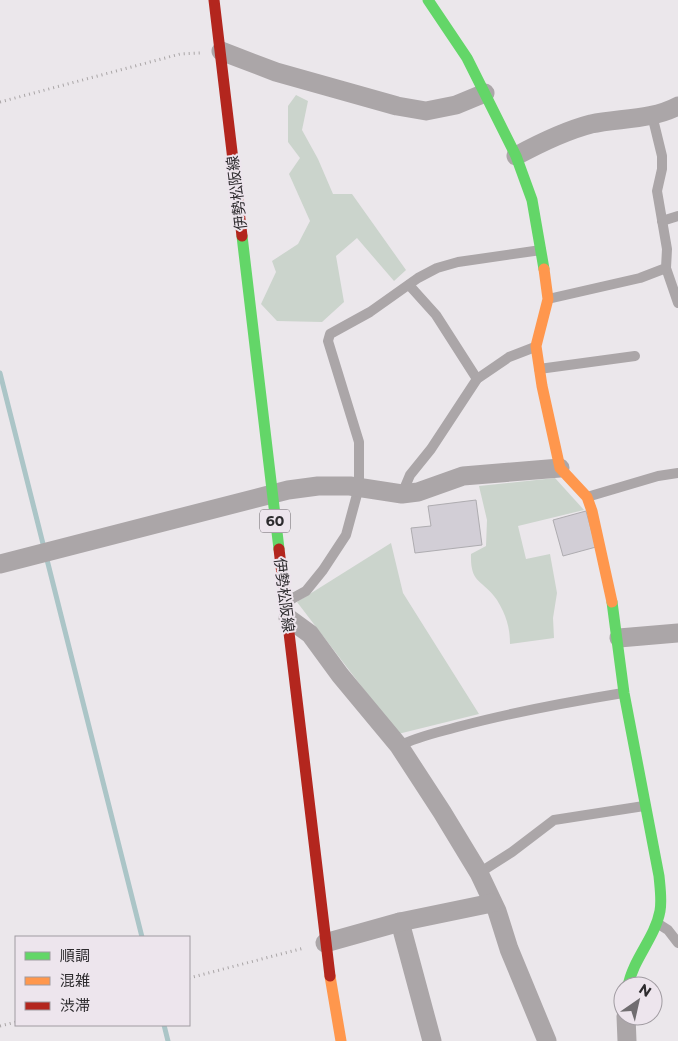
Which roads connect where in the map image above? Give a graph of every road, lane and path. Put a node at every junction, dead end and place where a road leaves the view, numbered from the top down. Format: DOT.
graph roads {
  1 [pos="214,0"];
  2 [pos="428,0"];
  3 [pos="221,51"];
  4 [pos="485,93"];
  5 [pos="0,102"];
  6 [pos="678,106"];
  7 [pos="652,114"];
  8 [pos="516,156"];
  9 [pos="678,216"];
  10 [pos="662,221"];
  11 [pos="542,250"];
  12 [pos="666,268"];
  13 [pos="410,285"];
  14 [pos="548,299"];
  15 [pos="678,303"];
  16 [pos="536,346"];
  17 [pos="635,356"];
  18 [pos="539,369"];
  19 [pos="477,379"];
  20 [pos="560,468"];
  21 [pos="678,473"];
  22 [pos="359,487"];
  23 [pos="402,494"];
  24 [pos="272,496"];
  25 [pos="587,496"];
  26 [pos="0,564"];
  27 [pos="286,610"];
  28 [pos="678,633"];
  29 [pos="619,638"];
  30 [pos="624,693"];
  31 [pos="399,746"];
  32 [pos="644,806"];
  33 [pos="480,873"];
  34 [pos="492,903"];
  35 [pos="400,922"];
  36 [pos="656,922"];
  37 [pos="325,943"];
  38 [pos="678,943"];
  39 [pos="630,976"];
  40 [pos="190,978"];
  41 [pos="15,1022"];
  42 [pos="0,1026"];
  43 [pos="626,1026"];
  44 [pos="341,1041"];
  45 [pos="432,1041"];
  46 [pos="547,1041"];
  47 [pos="627,1041"];
  1 -- 3 [label="street, 伊勢松阪線 / 60"];
  2 -- 4 [label="street"];
  3 -- 4 [label="street"];
  3 -- 5 [label="path"];
  3 -- 24 [label="street, 伊勢松阪線 / 60"];
  4 -- 8 [label="street"];
  6 -- 7 [label="street"];
  7 -- 8 [label="street"];
  7 -- 10 [label="lane"];
  8 -- 11 [label="street"];
  9 -- 10 [label="lane"];
  10 -- 12 [label="lane"];
  11 -- 13 [label="lane"];
  11 -- 14 [label="street"];
  12 -- 14 [label="lane"];
  12 -- 15 [label="lane"];
  13 -- 19 [label="lane"];
  13 -- 22 [label="lane"];
  14 -- 16 [label="street"];
  16 -- 18 [label="street"];
  16 -- 19 [label="lane"];
  17 -- 18 [label="lane"];
  18 -- 20 [label="street"];
  19 -- 23 [label="lane"];
  20 -- 23 [label="street"];
  20 -- 25 [label="street"];
  21 -- 25 [label="lane"];
  22 -- 23 [label="street"];
  22 -- 24 [label="street"];
  22 -- 27 [label="lane"];
  24 -- 26 [label="street"];
  24 -- 27 [label="street, 伊勢松阪線 / 60"];
  25 -- 29 [label="street"];
  27 -- 31 [label="street"];
  27 -- 37 [label="street, 伊勢松阪線 / 60"];
  28 -- 29 [label="street"];
  29 -- 30 [label="street"];
  30 -- 31 [label="lane"];
  30 -- 32 [label="street"];
  31 -- 33 [label="street"];
  32 -- 33 [label="lane"];
  32 -- 36 [label="street"];
  33 -- 34 [label="street"];
  34 -- 35 [label="street"];
  34 -- 46 [label="street"];
  35 -- 37 [label="street"];
  35 -- 45 [label="street"];
  36 -- 38 [label="lane"];
  36 -- 39 [label="street"];
  37 -- 40 [label="path"];
  37 -- 44 [label="street, 伊勢松阪線 / 60"];
  41 -- 42 [label="path"];
  43 -- 47 [label="street"];
}
